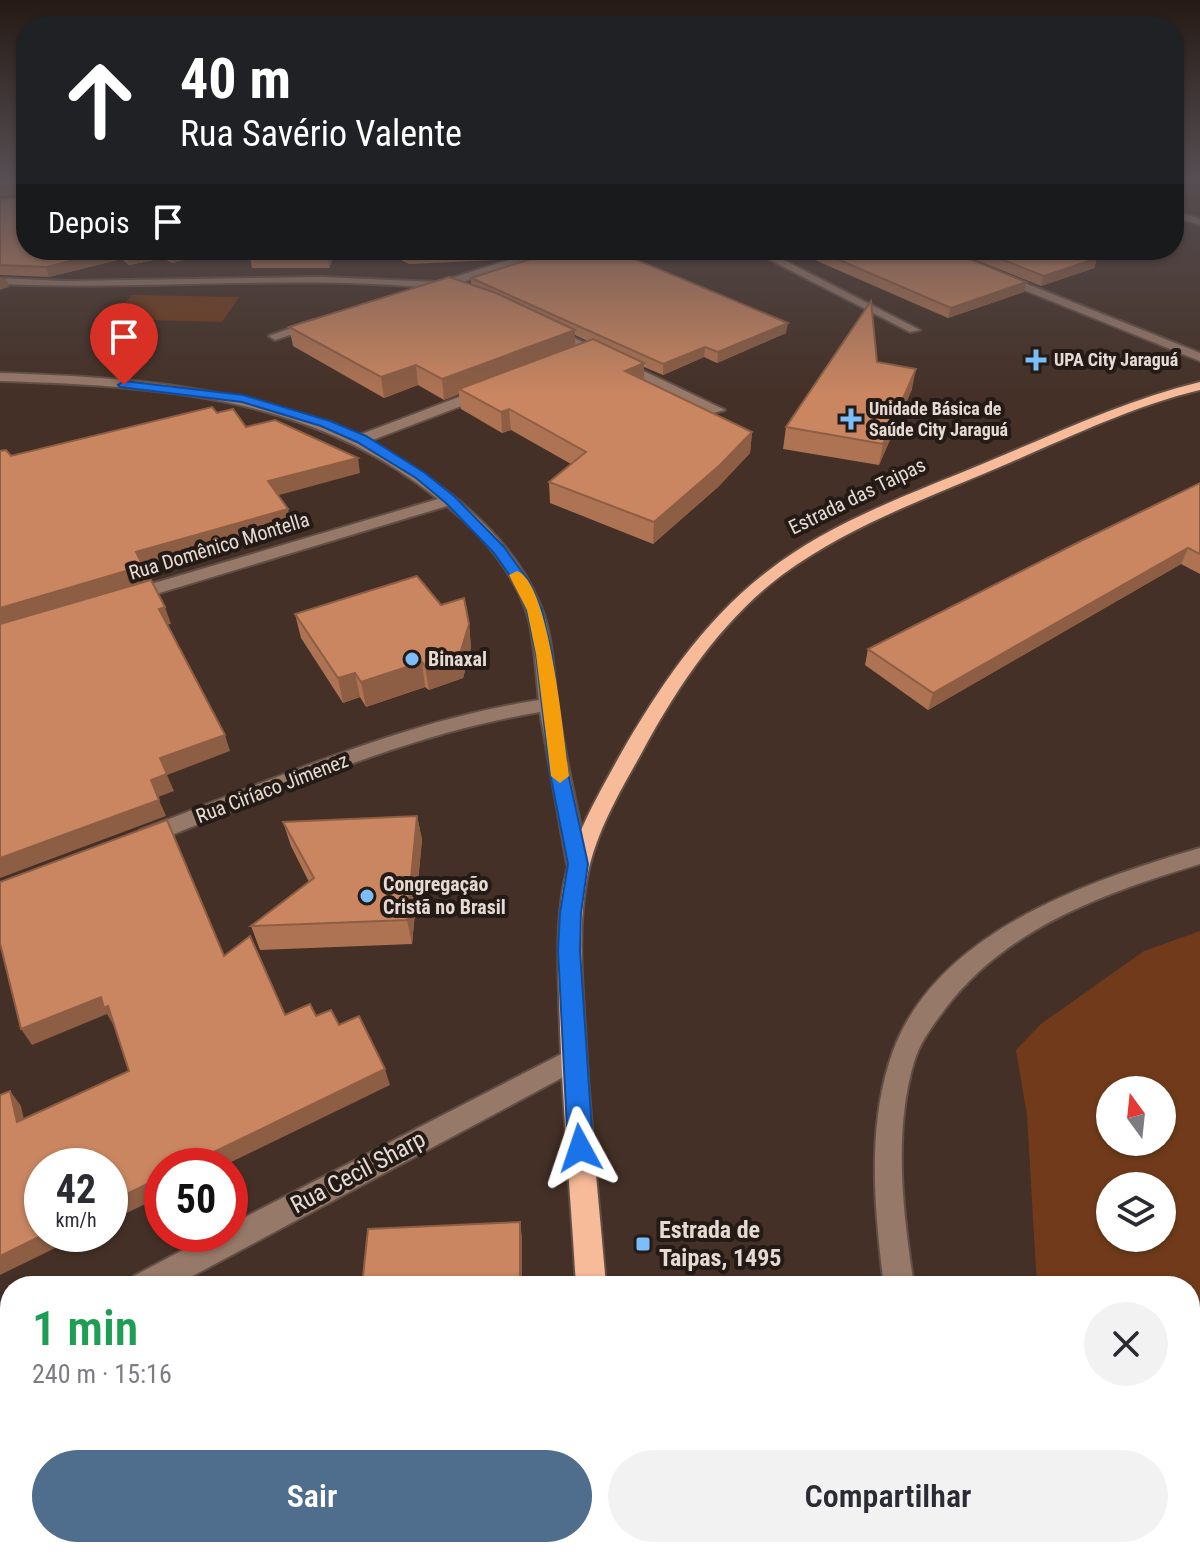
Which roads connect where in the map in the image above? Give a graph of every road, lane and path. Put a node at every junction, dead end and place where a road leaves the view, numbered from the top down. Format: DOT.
graph roads {
  1 [pos="520,260"];
  2 [pos="775,260"];
  3 [pos="990,273"];
  4 [pos="0,281"];
  5 [pos="444,285"];
  6 [pos="471,294"];
  7 [pos="402,297"];
  8 [pos="331,319"];
  9 [pos="532,321"];
  10 [pos="914,330"];
  11 [pos="275,336"];
  12 [pos="594,350"];
  13 [pos="579,355"];
  14 [pos="1200,357"];
  15 [pos="0,377"];
  16 [pos="1200,386"];
  17 [pos="492,389"];
  18 [pos="243,399"];
  19 [pos="207,408"];
  20 [pos="718,410"];
  21 [pos="362,439"];
  22 [pos="450,500"];
  23 [pos="121,599"];
  24 [pos="548,705"];
  25 [pos="129,843"];
  26 [pos="1200,856"];
  27 [pos="578,864"];
  28 [pos="573,1059"];
  29 [pos="163,1276"];
  30 [pos="590,1276"];
  31 [pos="897,1276"];
  1 -- 5 [label="street"];
  2 -- 10 [label="street"];
  3 -- 14 [label="street"];
  4 -- 5 [label="street"];
  5 -- 6 [label="street"];
  5 -- 7 [label="street"];
  8 -- 11 [label="street"];
  9 -- 12 [label="street"];
  12 -- 13 [label="street"];
  12 -- 20 [label="street"];
  15 -- 18 [label="street"];
  16 -- 27 [label="main road, Estrada das Taipas"];
  17 -- 21 [label="street"];
  18 -- 19 [label="street"];
  18 -- 21 [label="street"];
  21 -- 22 [label="street"];
  22 -- 23 [label="street, Rua Domênico Montella"];
  22 -- 24 [label="street"];
  24 -- 25 [label="street, Rua Ciríaco Jimenez"];
  24 -- 27 [label="street"];
  26 -- 31 [label="street"];
  27 -- 28 [label="main road, Estrada das Taipas"];
  28 -- 29 [label="street, Rua Cecil Sharp"];
  28 -- 30 [label="main road, Estrada das Taipas"];
}
